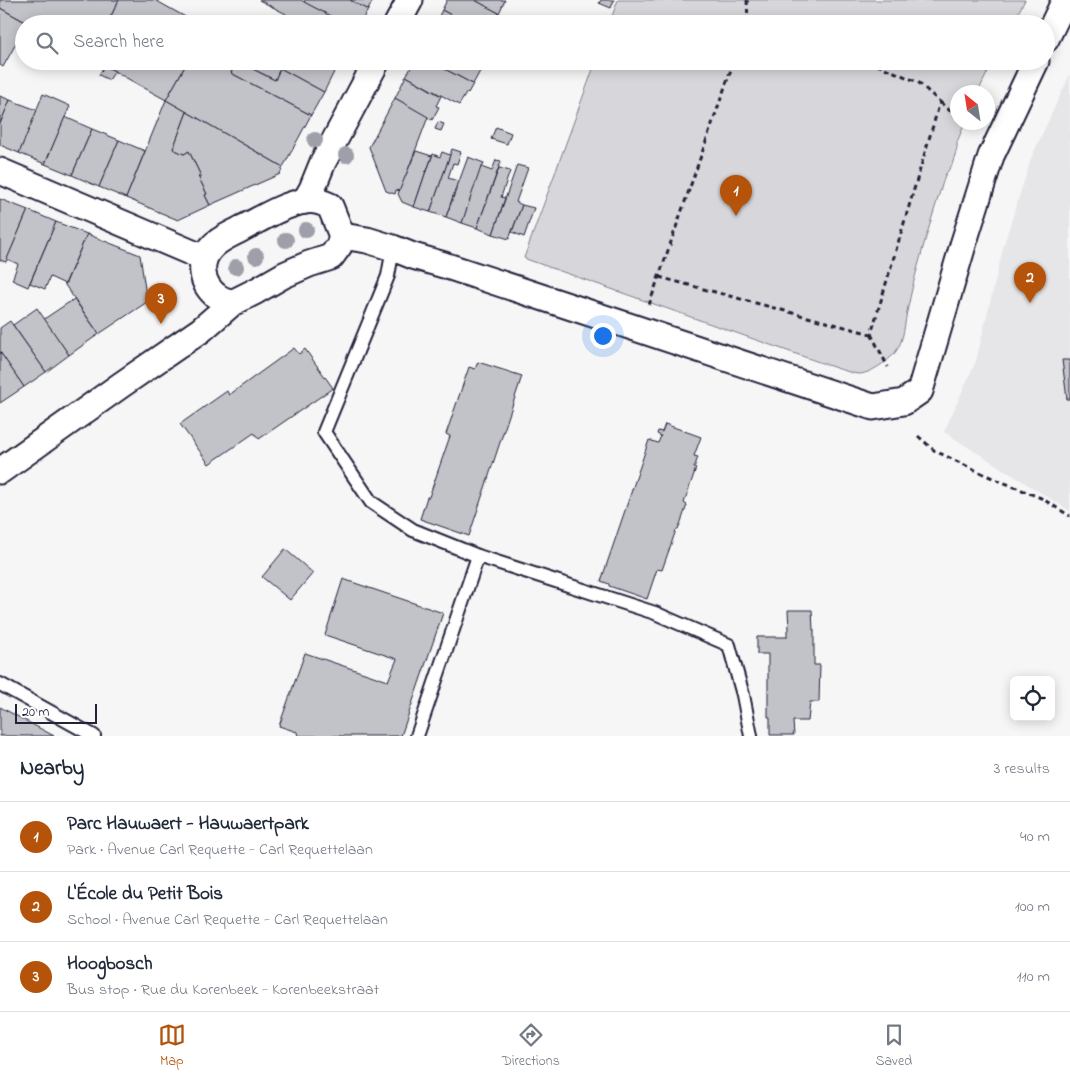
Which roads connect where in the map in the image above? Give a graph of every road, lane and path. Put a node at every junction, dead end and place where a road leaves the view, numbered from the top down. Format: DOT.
graph roads {
  1 [pos="410,0"];
  2 [pos="747,0"];
  3 [pos="1065,0"];
  4 [pos="402,15"];
  5 [pos="748,15"];
  6 [pos="1055,21"];
  7 [pos="372,70"];
  8 [pos="731,70"];
  9 [pos="889,70"];
  10 [pos="1032,70"];
  11 [pos="940,102"];
  12 [pos="950,111"];
  13 [pos="0,171"];
  14 [pos="305,201"];
  15 [pos="342,236"];
  16 [pos="393,248"];
  17 [pos="204,258"];
  18 [pos="659,277"];
  19 [pos="232,303"];
  20 [pos="648,308"];
  21 [pos="872,334"];
  22 [pos="888,367"];
  23 [pos="918,436"];
  24 [pos="0,471"];
  25 [pos="1070,516"];
  26 [pos="478,556"];
  27 [pos="0,684"];
  28 [pos="94,736"];
  29 [pos="417,736"];
  30 [pos="751,736"];
  1 -- 4 [label="street"];
  2 -- 5 [label="path"];
  3 -- 6 [label="street"];
  7 -- 14 [label="street"];
  8 -- 18 [label="path"];
  9 -- 11 [label="path"];
  10 -- 16 [label="street"];
  11 -- 12 [label="path"];
  11 -- 21 [label="path"];
  13 -- 17 [label="street"];
  14 -- 15 [label="street"];
  14 -- 17 [label="street"];
  15 -- 16 [label="street"];
  15 -- 19 [label="street"];
  16 -- 26 [label="lane"];
  17 -- 19 [label="street"];
  18 -- 20 [label="path"];
  18 -- 21 [label="path"];
  19 -- 24 [label="street"];
  21 -- 22 [label="path"];
  23 -- 25 [label="path"];
  26 -- 29 [label="lane"];
  26 -- 30 [label="lane"];
  27 -- 28 [label="lane"];
}
